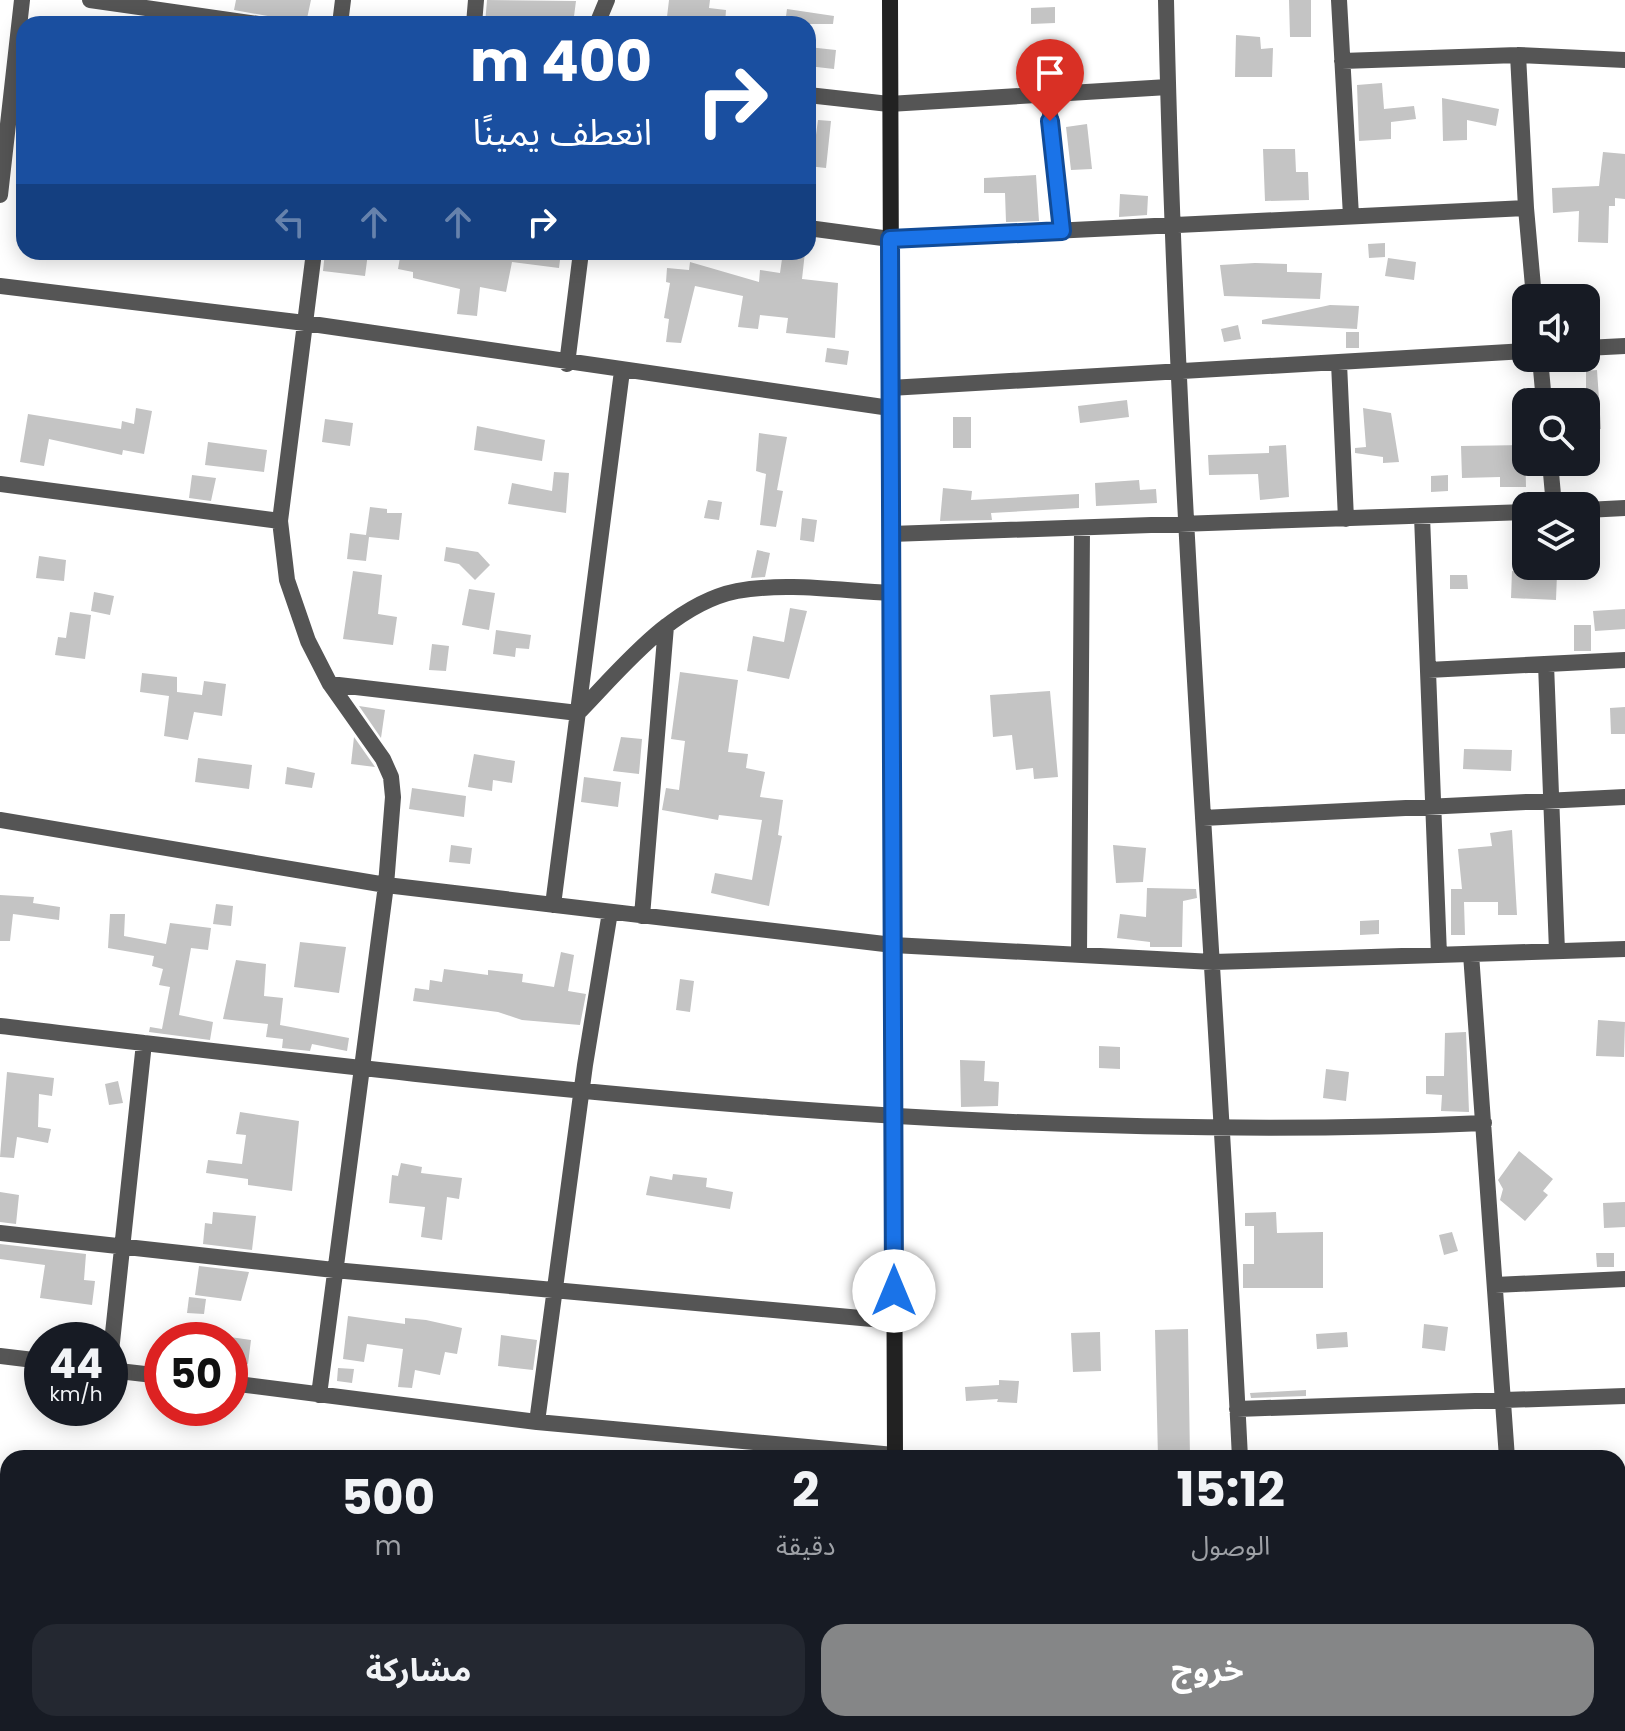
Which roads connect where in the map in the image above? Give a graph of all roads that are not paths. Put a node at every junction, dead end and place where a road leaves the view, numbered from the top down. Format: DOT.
graph roads {
  1 [pos="90,0"];
  2 [pos="890,0"];
  3 [pos="1166,0"];
  4 [pos="1339,0"];
  5 [pos="206,8"];
  6 [pos="232,16"];
  7 [pos="16,39"];
  8 [pos="1518,55"];
  9 [pos="1625,60"];
  10 [pos="1342,61"];
  11 [pos="1168,87"];
  12 [pos="1048,94"];
  13 [pos="816,96"];
  14 [pos="889,104"];
  15 [pos="3,125"];
  16 [pos="0,195"];
  17 [pos="1526,208"];
  18 [pos="1351,216"];
  19 [pos="1171,226"];
  20 [pos="816,229"];
  21 [pos="1062,231"];
  22 [pos="890,239"];
  23 [pos="313,260"];
  24 [pos="580,260"];
  25 [pos="1533,284"];
  26 [pos="0,286"];
  27 [pos="305,323"];
  28 [pos="1625,346"];
  29 [pos="1600,347"];
  30 [pos="1512,352"];
  31 [pos="1339,363"];
  32 [pos="567,364"];
  33 [pos="622,371"];
  34 [pos="1177,372"];
  35 [pos="890,388"];
  36 [pos="890,408"];
  37 [pos="0,484"];
  38 [pos="1625,508"];
  39 [pos="1600,509"];
  40 [pos="1512,513"];
  41 [pos="1422,516"];
  42 [pos="1346,519"];
  43 [pos="280,521"];
  44 [pos="1184,526"];
  45 [pos="1082,529"];
  46 [pos="891,534"];
  47 [pos="891,593"];
  48 [pos="666,626"];
  49 [pos="1625,660"];
  50 [pos="1546,664"];
  51 [pos="1428,670"];
  52 [pos="330,684"];
  53 [pos="578,713"];
  54 [pos="1625,797"];
  55 [pos="1552,801"];
  56 [pos="1434,807"];
  57 [pos="1203,818"];
  58 [pos="0,820"];
  59 [pos="386,885"];
  60 [pos="553,905"];
  61 [pos="610,912"];
  62 [pos="642,916"];
  63 [pos="893,945"];
  64 [pos="1625,949"];
  65 [pos="1557,951"];
  66 [pos="1471,954"];
  67 [pos="1079,955"];
  68 [pos="1439,955"];
  69 [pos="1213,962"];
  70 [pos="0,1026"];
  71 [pos="144,1043"];
  72 [pos="361,1069"];
  73 [pos="581,1092"];
  74 [pos="894,1115"];
  75 [pos="1484,1123"];
  76 [pos="1221,1129"];
  77 [pos="0,1233"];
  78 [pos="123,1247"];
  79 [pos="334,1270"];
  80 [pos="1625,1279"];
  81 [pos="1495,1285"];
  82 [pos="555,1291"];
  83 [pos="894,1321"];
  84 [pos="114,1322"];
  85 [pos="0,1356"];
  86 [pos="24,1359"];
  87 [pos="248,1385"];
  88 [pos="319,1395"];
  89 [pos="1625,1396"];
  90 [pos="1503,1400"];
  91 [pos="1237,1409"];
  92 [pos="537,1422"];
  93 [pos="823,1450"];
  94 [pos="894,1450"];
  95 [pos="1240,1450"];
  96 [pos="1506,1450"];
  1 -- 5 [label="street"];
  2 -- 14 [label="main road"];
  3 -- 11 [label="street"];
  4 -- 10 [label="street"];
  5 -- 6 [label="street"];
  7 -- 15 [label="street"];
  8 -- 9 [label="street"];
  8 -- 10 [label="street"];
  8 -- 17 [label="street"];
  10 -- 18 [label="street"];
  11 -- 12 [label="street"];
  11 -- 19 [label="street"];
  12 -- 14 [label="street"];
  12 -- 21 [label="street"];
  13 -- 14 [label="street"];
  14 -- 22 [label="main road"];
  15 -- 16 [label="street"];
  17 -- 18 [label="street"];
  17 -- 25 [label="street"];
  18 -- 19 [label="street"];
  19 -- 21 [label="street"];
  19 -- 34 [label="street"];
  20 -- 22 [label="street"];
  21 -- 22 [label="street"];
  22 -- 35 [label="main road"];
  23 -- 27 [label="street"];
  24 -- 32 [label="street"];
  26 -- 27 [label="street"];
  27 -- 32 [label="street"];
  27 -- 43 [label="street"];
  28 -- 29 [label="street"];
  30 -- 31 [label="street"];
  31 -- 34 [label="street"];
  31 -- 42 [label="street"];
  32 -- 33 [label="street"];
  33 -- 36 [label="street"];
  33 -- 53 [label="street"];
  34 -- 35 [label="street"];
  34 -- 44 [label="street"];
  35 -- 36 [label="main road"];
  36 -- 46 [label="main road"];
  37 -- 43 [label="street"];
  38 -- 39 [label="street"];
  40 -- 41 [label="street"];
  41 -- 42 [label="street"];
  41 -- 51 [label="street"];
  42 -- 44 [label="street"];
  43 -- 52 [label="street"];
  44 -- 45 [label="street"];
  44 -- 57 [label="street"];
  45 -- 46 [label="street"];
  45 -- 67 [label="street"];
  46 -- 47 [label="main road"];
  47 -- 48 [label="street"];
  47 -- 63 [label="main road"];
  48 -- 53 [label="street"];
  48 -- 62 [label="street"];
  49 -- 50 [label="street"];
  50 -- 51 [label="street"];
  50 -- 55 [label="street"];
  51 -- 56 [label="street"];
  52 -- 53 [label="street"];
  52 -- 59 [label="street"];
  53 -- 60 [label="street"];
  54 -- 55 [label="street"];
  55 -- 56 [label="street"];
  55 -- 65 [label="street"];
  56 -- 57 [label="street"];
  56 -- 68 [label="street"];
  57 -- 69 [label="street"];
  58 -- 59 [label="street"];
  59 -- 60 [label="street"];
  59 -- 72 [label="street"];
  60 -- 61 [label="street"];
  61 -- 62 [label="street"];
  61 -- 73 [label="street"];
  62 -- 63 [label="street"];
  63 -- 67 [label="street"];
  63 -- 74 [label="main road"];
  64 -- 65 [label="street"];
  65 -- 66 [label="street"];
  66 -- 68 [label="street"];
  66 -- 75 [label="street"];
  67 -- 69 [label="street"];
  68 -- 69 [label="street"];
  69 -- 76 [label="street"];
  70 -- 71 [label="street"];
  71 -- 72 [label="street"];
  71 -- 78 [label="street"];
  72 -- 73 [label="street"];
  72 -- 79 [label="street"];
  73 -- 74 [label="street"];
  73 -- 82 [label="street"];
  74 -- 76 [label="street"];
  74 -- 83 [label="main road"];
  75 -- 76 [label="street"];
  75 -- 81 [label="street"];
  76 -- 91 [label="street"];
  77 -- 78 [label="street"];
  78 -- 79 [label="street"];
  78 -- 84 [label="street"];
  79 -- 82 [label="street"];
  79 -- 88 [label="street"];
  80 -- 81 [label="street"];
  81 -- 90 [label="street"];
  82 -- 83 [label="street"];
  82 -- 92 [label="street"];
  83 -- 94 [label="main road"];
  85 -- 86 [label="street"];
  87 -- 88 [label="street"];
  88 -- 92 [label="street"];
  89 -- 90 [label="street"];
  90 -- 91 [label="street"];
  90 -- 96 [label="street"];
  91 -- 95 [label="street"];
  92 -- 93 [label="street"];
}
